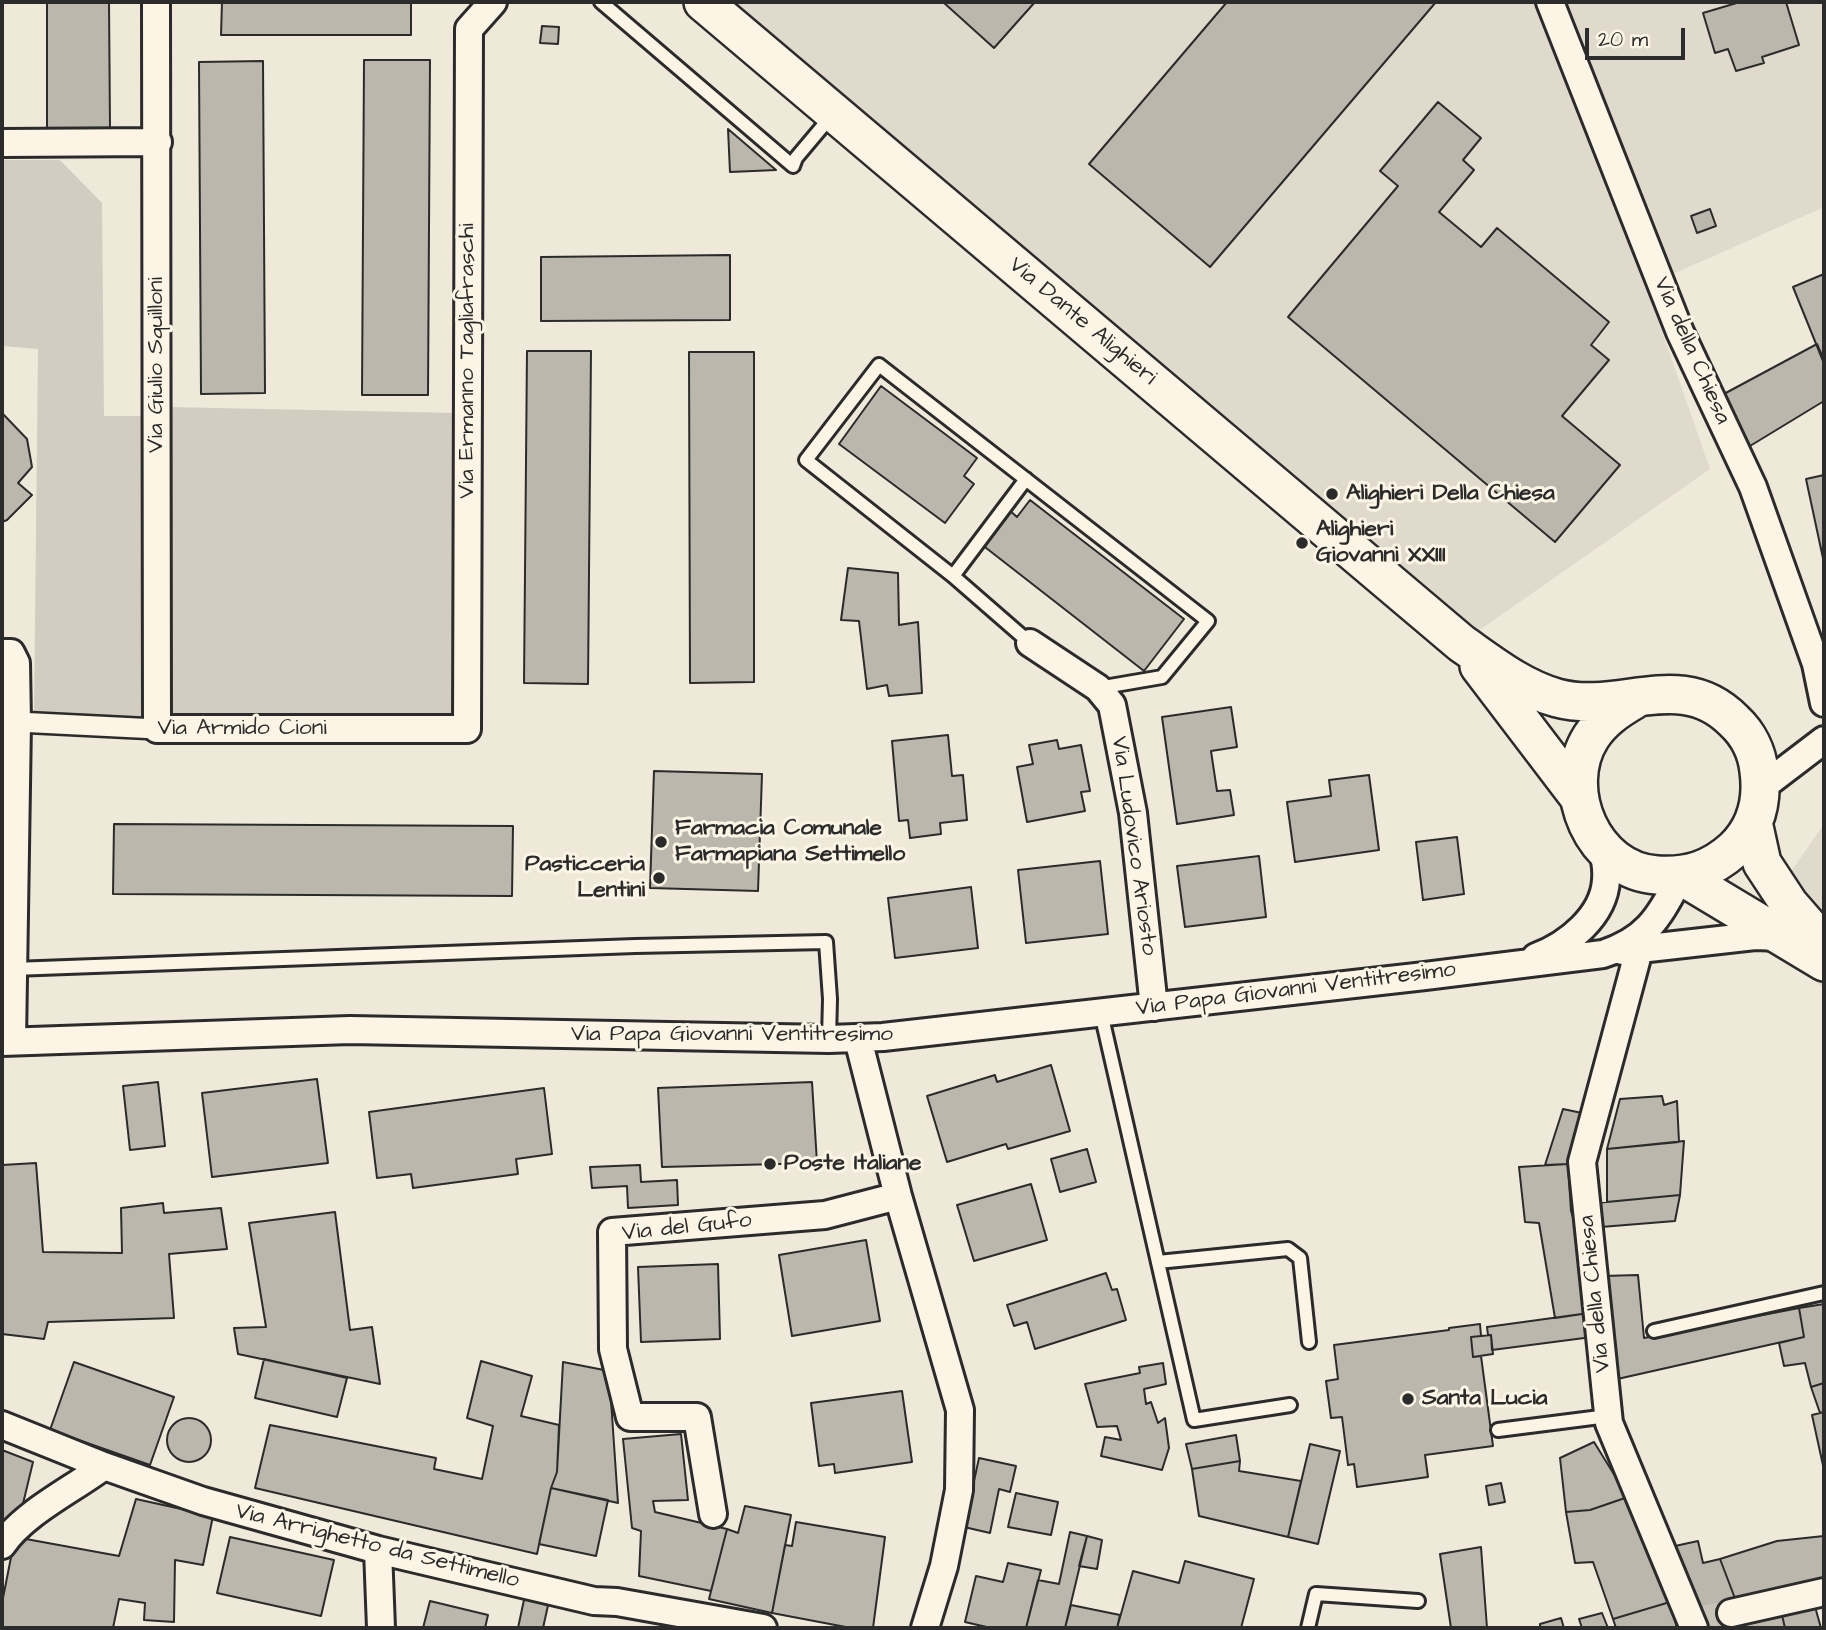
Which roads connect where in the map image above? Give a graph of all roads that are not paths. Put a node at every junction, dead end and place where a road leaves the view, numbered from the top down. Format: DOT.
graph roads {
  1 [pos="156,2"];
  2 [pos="493,2"];
  3 [pos="601,2"];
  4 [pos="703,2"];
  5 [pos="1550,2"];
  6 [pos="834,113"];
  7 [pos="158,142"];
  8 [pos="2,143"];
  9 [pos="1026,480"];
  10 [pos="953,576"];
  11 [pos="1030,643"];
  12 [pos="1461,643"];
  13 [pos="2,653"];
  14 [pos="1098,688"];
  15 [pos="1634,699"];
  16 [pos="1824,703"];
  17 [pos="17,722"];
  18 [pos="157,729"];
  19 [pos="467,729"];
  20 [pos="1824,740"];
  21 [pos="1578,796"];
  22 [pos="1757,805"];
  23 [pos="1602,848"];
  24 [pos="1681,876"];
  25 [pos="1783,937"];
  26 [pos="1824,944"];
  27 [pos="1639,950"];
  28 [pos="1603,954"];
  29 [pos="1824,962"];
  30 [pos="1500,965"];
  31 [pos="12,969"];
  32 [pos="1154,1007"];
  33 [pos="1101,1013"];
  34 [pos="829,1039"];
  35 [pos="858,1039"];
  36 [pos="7,1042"];
  37 [pos="898,1195"];
  38 [pos="1158,1262"];
  39 [pos="1824,1293"];
  40 [pos="1654,1331"];
  41 [pos="1308,1342"];
  42 [pos="1290,1405"];
  43 [pos="1608,1416"];
  44 [pos="2,1425"];
  45 [pos="1498,1430"];
  46 [pos="104,1466"];
  47 [pos="713,1514"];
  48 [pos="2,1545"];
  49 [pos="378,1550"];
  50 [pos="1824,1592"];
  51 [pos="1418,1601"];
  52 [pos="1731,1614"];
  53 [pos="1697,1624"];
  54 [pos="382,1628"];
  55 [pos="762,1628"];
  56 [pos="925,1628"];
  57 [pos="1308,1628"];
  1 -- 7 [label="street, Via Giulio Squilloni"];
  2 -- 19 [label="street, Via Ermanno Tagliafraschi"];
  3 -- 6 [label="lane"];
  4 -- 6 [label="main road, Via Dante Alighieri"];
  5 -- 16 [label="street, Via della Chiesa"];
  6 -- 12 [label="main road, Via Dante Alighieri"];
  7 -- 8 [label="street"];
  7 -- 18 [label="street, Via Giulio Squilloni"];
  9 -- 10 [label="lane"];
  9 -- 10 [label="lane"];
  9 -- 14 [label="lane"];
  10 -- 11 [label="lane"];
  11 -- 14 [label="street, Via Ludovico Ariosto"];
  12 -- 15 [label="main road, Via Dante Alighieri"];
  12 -- 21 [label="main road, Via Dante Alighieri"];
  13 -- 17 [label="street"];
  14 -- 32 [label="street, Via Ludovico Ariosto"];
  15 -- 21 [label="main road, Via Dante Alighieri"];
  15 -- 22 [label="main road, Via Dante Alighieri"];
  17 -- 18 [label="street, Via Armido Cioni"];
  17 -- 31 [label="street"];
  18 -- 19 [label="street, Via Armido Cioni"];
  20 -- 22 [label="street"];
  21 -- 23 [label="main road, Via Dante Alighieri"];
  22 -- 24 [label="main road, Via Dante Alighieri"];
  22 -- 26 [label="main road, Via Dante Alighieri"];
  23 -- 24 [label="main road, Via Dante Alighieri"];
  23 -- 30 [label="street, Via Papa Giovanni Ventitresimo"];
  24 -- 25 [label="main road, Via Dante Alighieri"];
  24 -- 28 [label="street, Via Papa Giovanni Ventitresimo"];
  25 -- 27 [label="street, Via Papa Giovanni Ventitresimo"];
  25 -- 29 [label="main road, Via Dante Alighieri"];
  27 -- 28 [label="street, Via Papa Giovanni Ventitresimo"];
  27 -- 43 [label="street, Via della Chiesa"];
  28 -- 30 [label="street, Via Papa Giovanni Ventitresimo"];
  30 -- 32 [label="street, Via Papa Giovanni Ventitresimo"];
  31 -- 34 [label="lane"];
  31 -- 36 [label="street"];
  32 -- 33 [label="street, Via Papa Giovanni Ventitresimo"];
  33 -- 35 [label="street, Via Papa Giovanni Ventitresimo"];
  33 -- 38 [label="lane"];
  34 -- 35 [label="street, Via Papa Giovanni Ventitresimo"];
  34 -- 36 [label="street, Via Papa Giovanni Ventitresimo"];
  35 -- 37 [label="street"];
  37 -- 47 [label="street, Via del Gufo"];
  37 -- 56 [label="street"];
  38 -- 41 [label="lane"];
  38 -- 42 [label="lane"];
  39 -- 40 [label="lane"];
  43 -- 45 [label="lane"];
  43 -- 53 [label="street, Via della Chiesa"];
  44 -- 46 [label="street, Via Arrighetto da Settimello"];
  46 -- 48 [label="street"];
  46 -- 49 [label="street, Via Arrighetto da Settimello"];
  49 -- 54 [label="street"];
  49 -- 55 [label="street, Via Arrighetto da Settimello"];
  50 -- 52 [label="street"];
  51 -- 57 [label="lane"];
}
